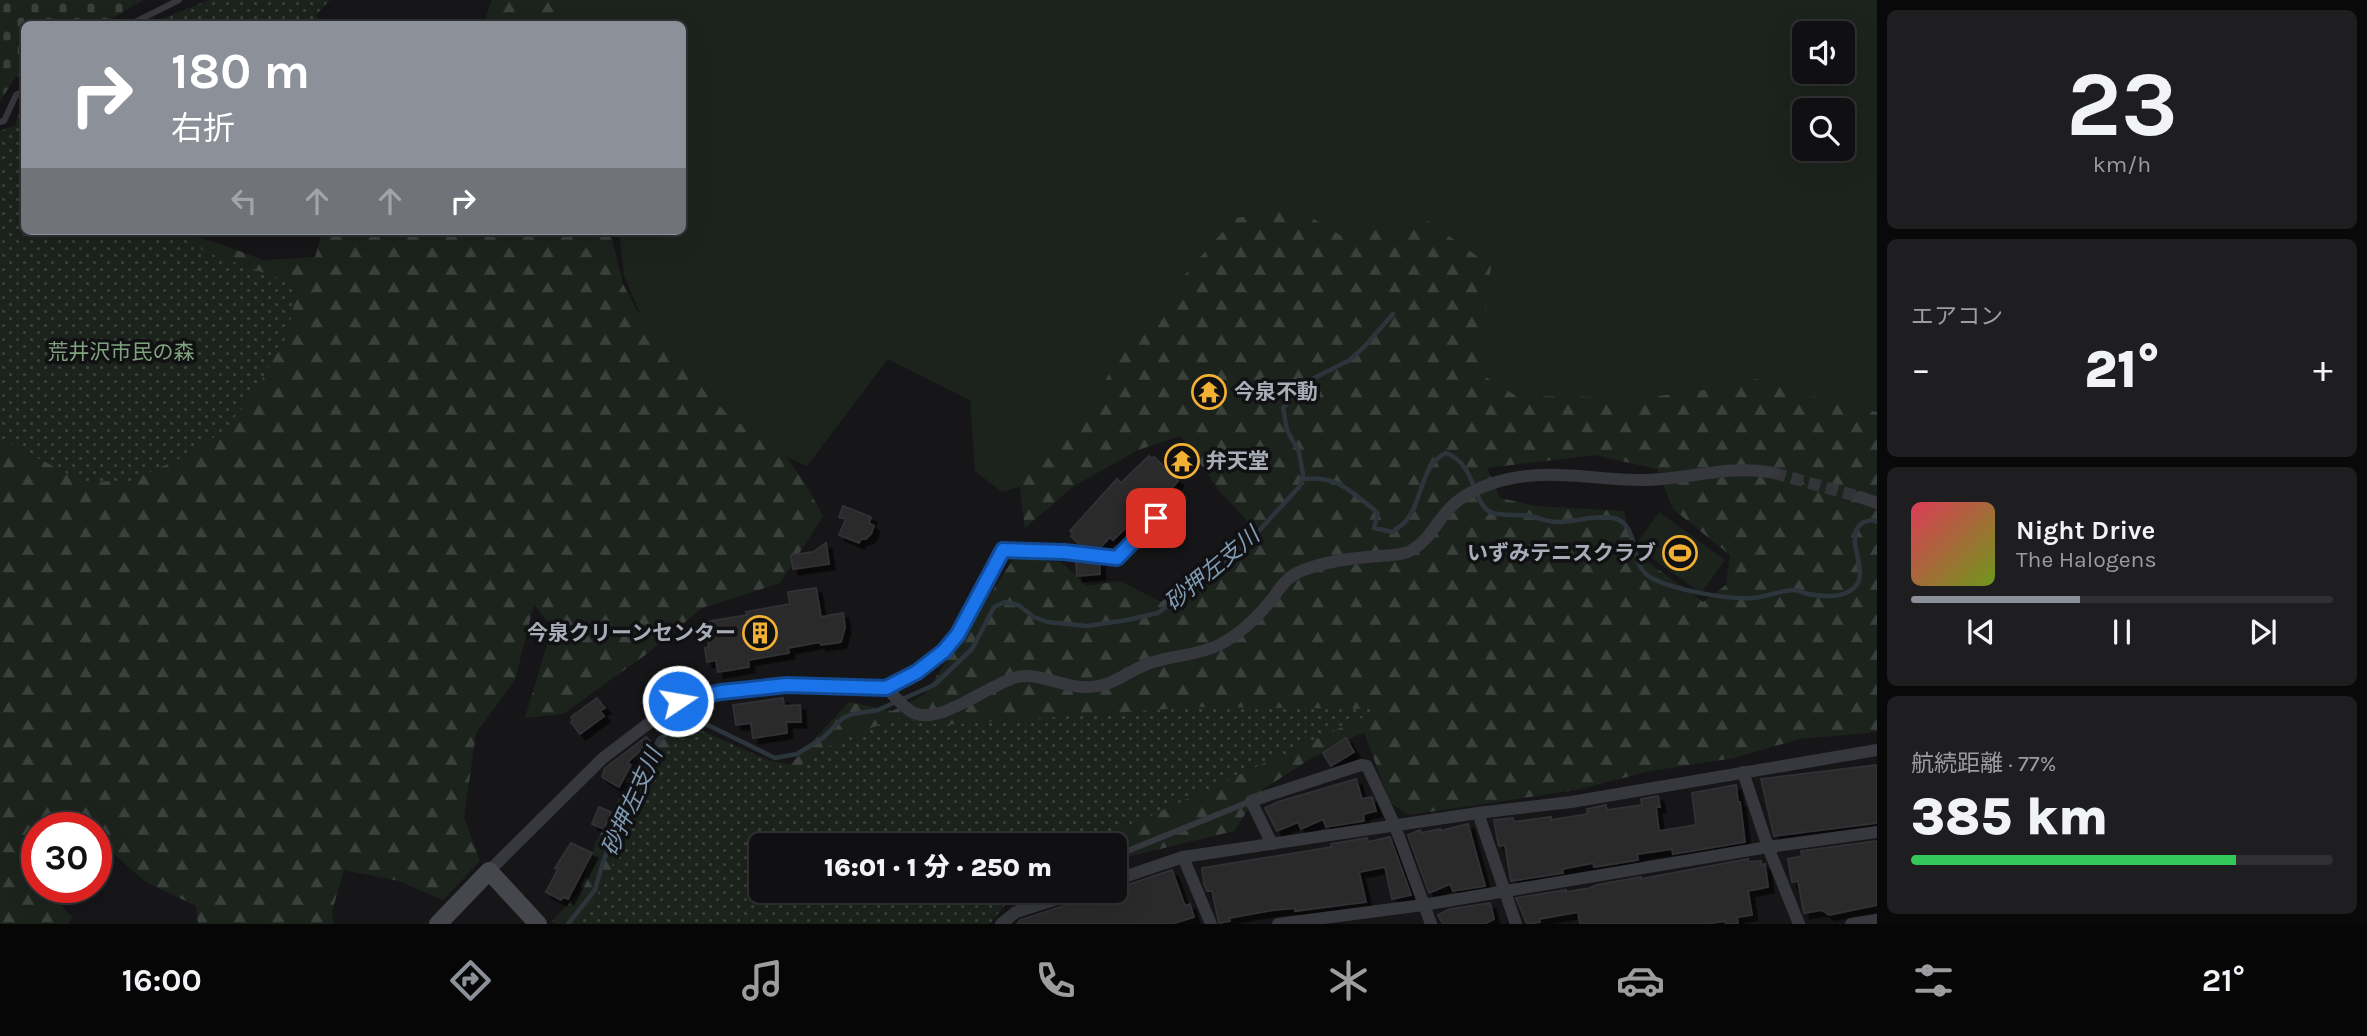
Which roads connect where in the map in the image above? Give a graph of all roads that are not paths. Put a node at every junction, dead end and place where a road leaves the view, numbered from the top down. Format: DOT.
graph roads {
  1 [pos="179,0"];
  2 [pos="137,21"];
  3 [pos="21,92"];
  4 [pos="0,122"];
  5 [pos="1774,473"];
  6 [pos="1860,497"];
  7 [pos="1877,503"];
  8 [pos="1156,518"];
  9 [pos="886,688"];
  10 [pos="1877,750"];
  11 [pos="1743,772"];
  12 [pos="1251,801"];
  13 [pos="1478,813"];
  14 [pos="1395,826"];
  15 [pos="1877,832"];
  16 [pos="1272,844"];
  17 [pos="1768,847"];
  18 [pos="1127,851"];
  19 [pos="1183,857"];
  20 [pos="489,871"];
  21 [pos="1127,876"];
  22 [pos="1505,892"];
  23 [pos="1020,903"];
  24 [pos="1044,903"];
  25 [pos="1423,905"];
  26 [pos="1016,912"];
  27 [pos="1870,922"];
  28 [pos="438,924"];
  29 [pos="538,924"];
  30 [pos="1001,924"];
  31 [pos="1211,924"];
  32 [pos="1278,924"];
  33 [pos="1430,924"];
  34 [pos="1516,924"];
  35 [pos="1799,924"];
  36 [pos="1851,924"];
  1 -- 2 [label="lane"];
  3 -- 4 [label="lane"];
  5 -- 9 [label="street"];
  6 -- 7 [label="street"];
  8 -- 9 [label="lane"];
  9 -- 20 [label="street"];
  10 -- 11 [label="street"];
  11 -- 13 [label="street"];
  11 -- 17 [label="street"];
  12 -- 14 [label="street"];
  12 -- 16 [label="street"];
  12 -- 18 [label="lane"];
  13 -- 14 [label="street"];
  13 -- 22 [label="street"];
  14 -- 16 [label="street"];
  14 -- 25 [label="street"];
  15 -- 17 [label="street"];
  16 -- 19 [label="street"];
  17 -- 22 [label="street"];
  17 -- 35 [label="street"];
  19 -- 21 [label="street"];
  19 -- 31 [label="street"];
  20 -- 28 [label="street"];
  20 -- 29 [label="street"];
  22 -- 25 [label="street"];
  22 -- 34 [label="street"];
  23 -- 26 [label="lane"];
  24 -- 26 [label="street"];
  25 -- 32 [label="street"];
  25 -- 33 [label="street"];
  26 -- 30 [label="street"];
  27 -- 36 [label="street"];
}
